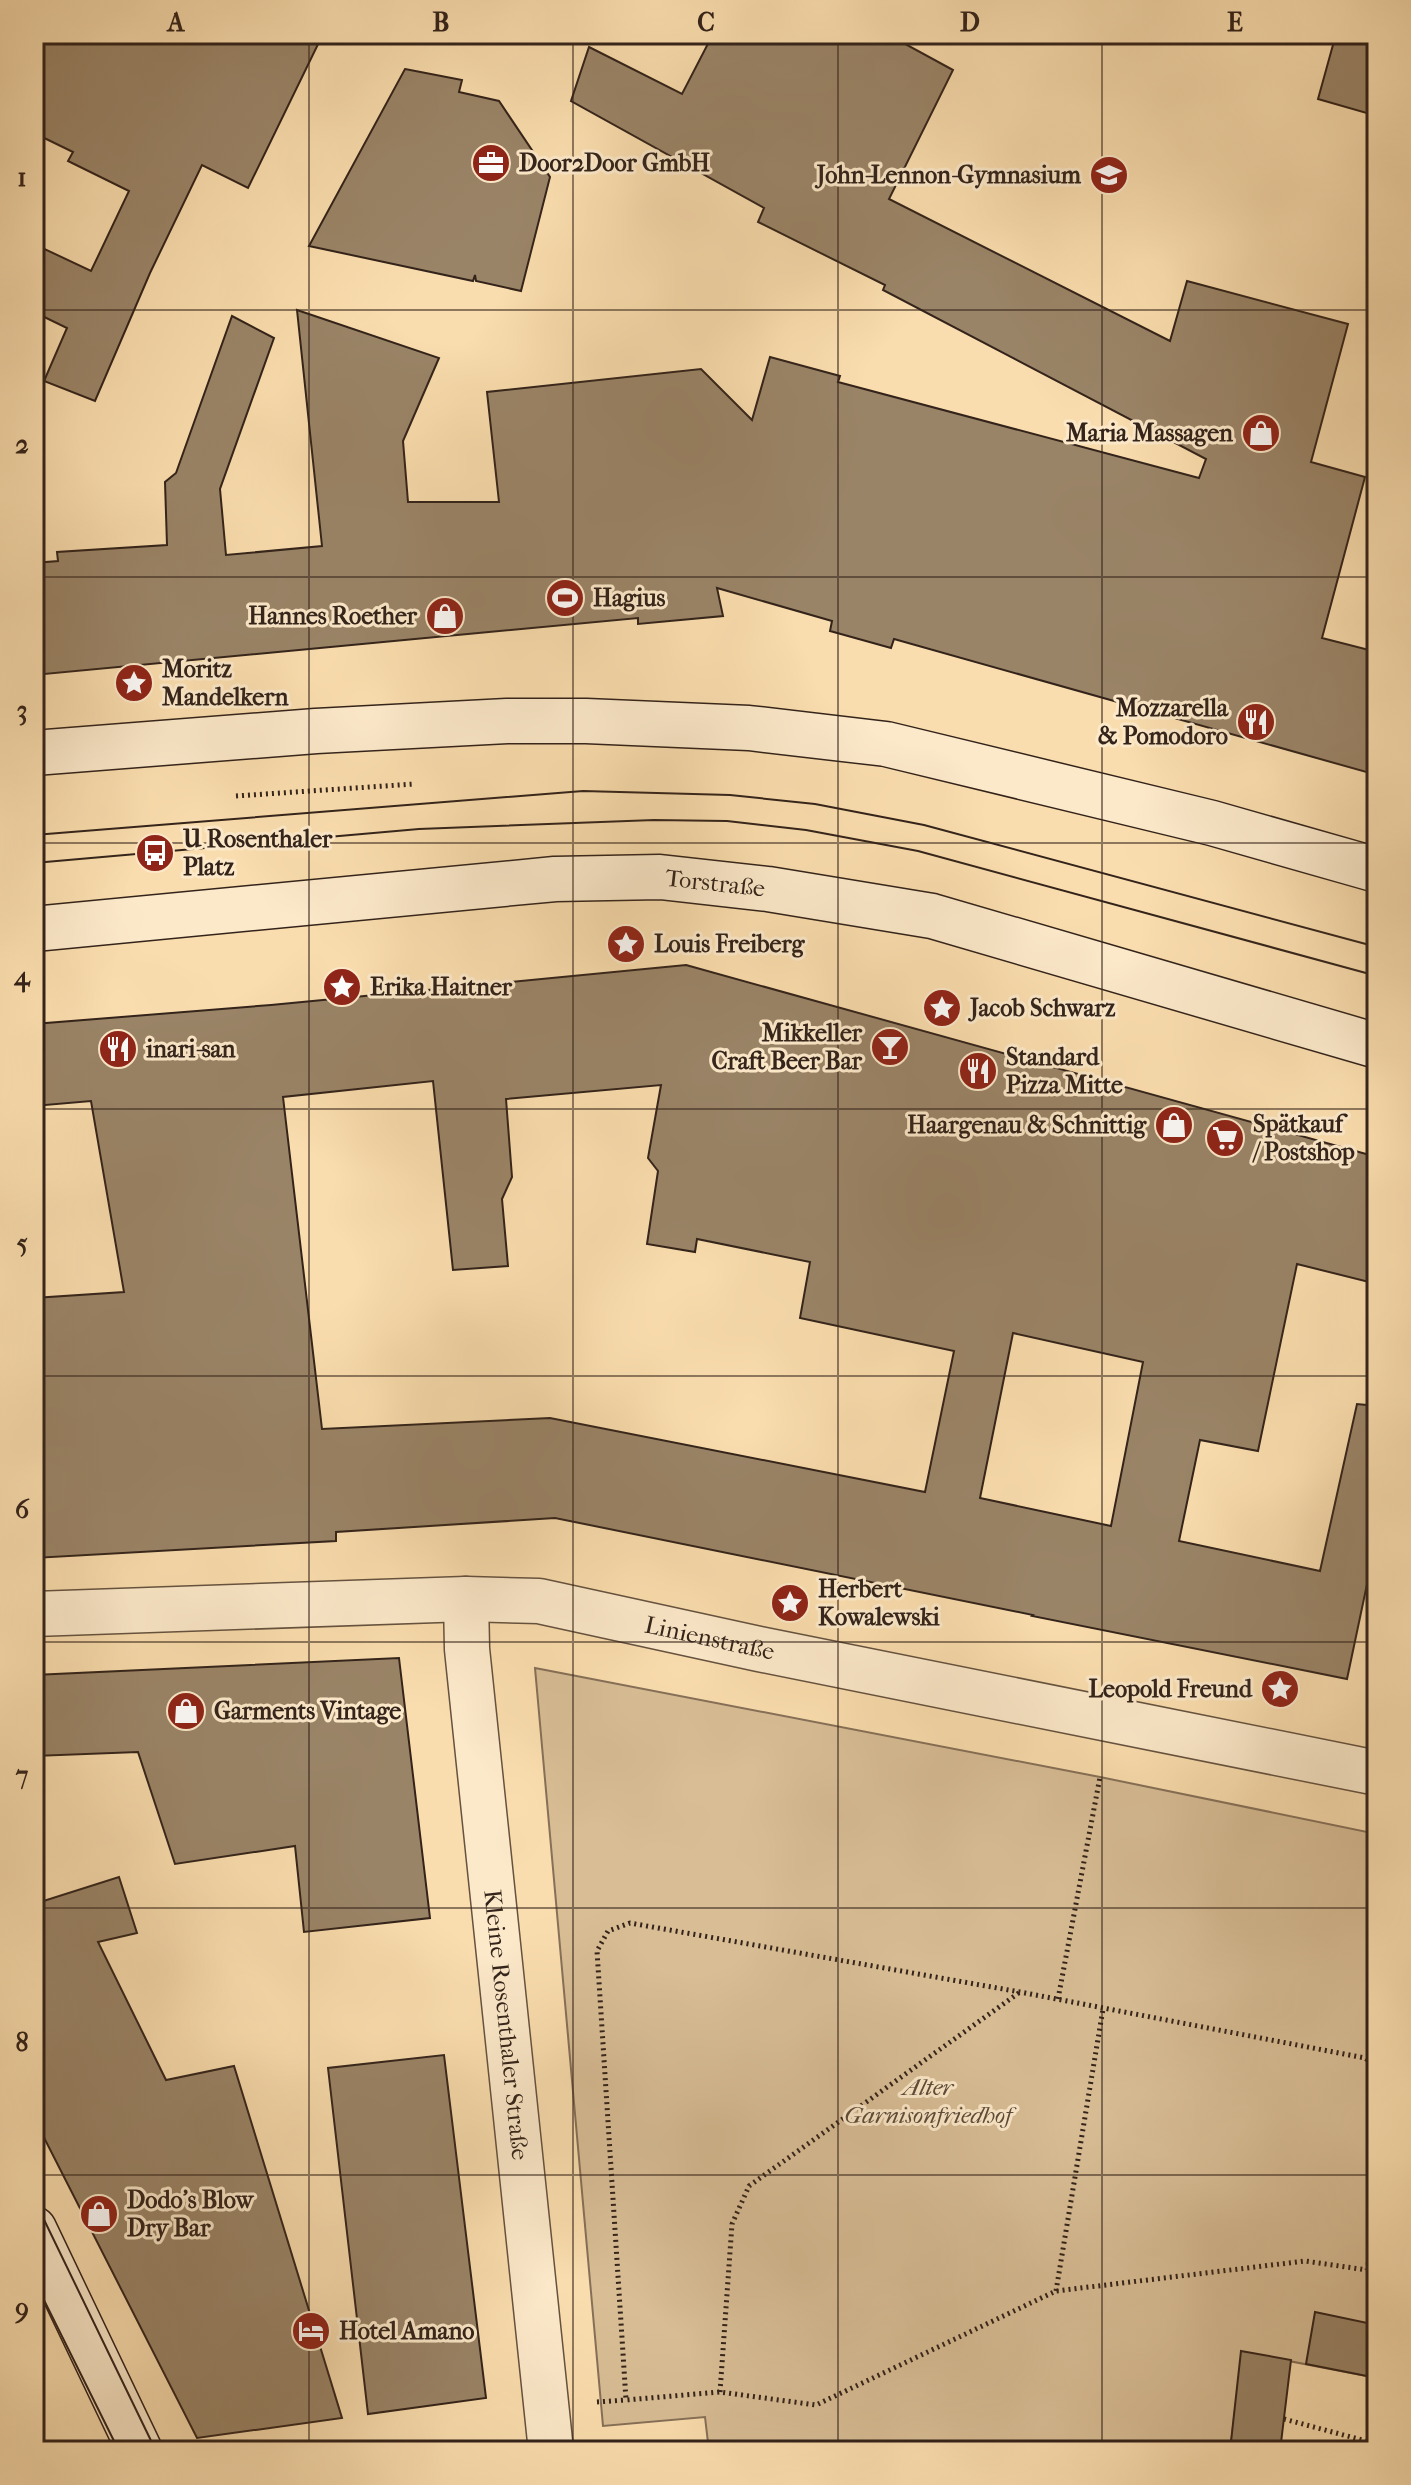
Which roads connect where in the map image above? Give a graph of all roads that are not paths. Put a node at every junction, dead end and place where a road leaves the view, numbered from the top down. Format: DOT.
graph roads {
  1 [pos="34,753"];
  2 [pos="1377,870"];
  3 [pos="34,929"];
  4 [pos="1377,1046"];
  5 [pos="466,1599"];
  6 [pos="34,1614"];
  7 [pos="1377,1773"];
  8 [pos="34,2229"];
  9 [pos="140,2451"];
  10 [pos="551,2451"];
  1 -- 2 [label="main road"];
  3 -- 4 [label="main road, Torstraße"];
  5 -- 6 [label="main road, Linienstraße"];
  5 -- 7 [label="main road, Linienstraße"];
  5 -- 10 [label="main road, Kleine Rosenthaler Straße"];
  8 -- 9 [label="main road"];
}
